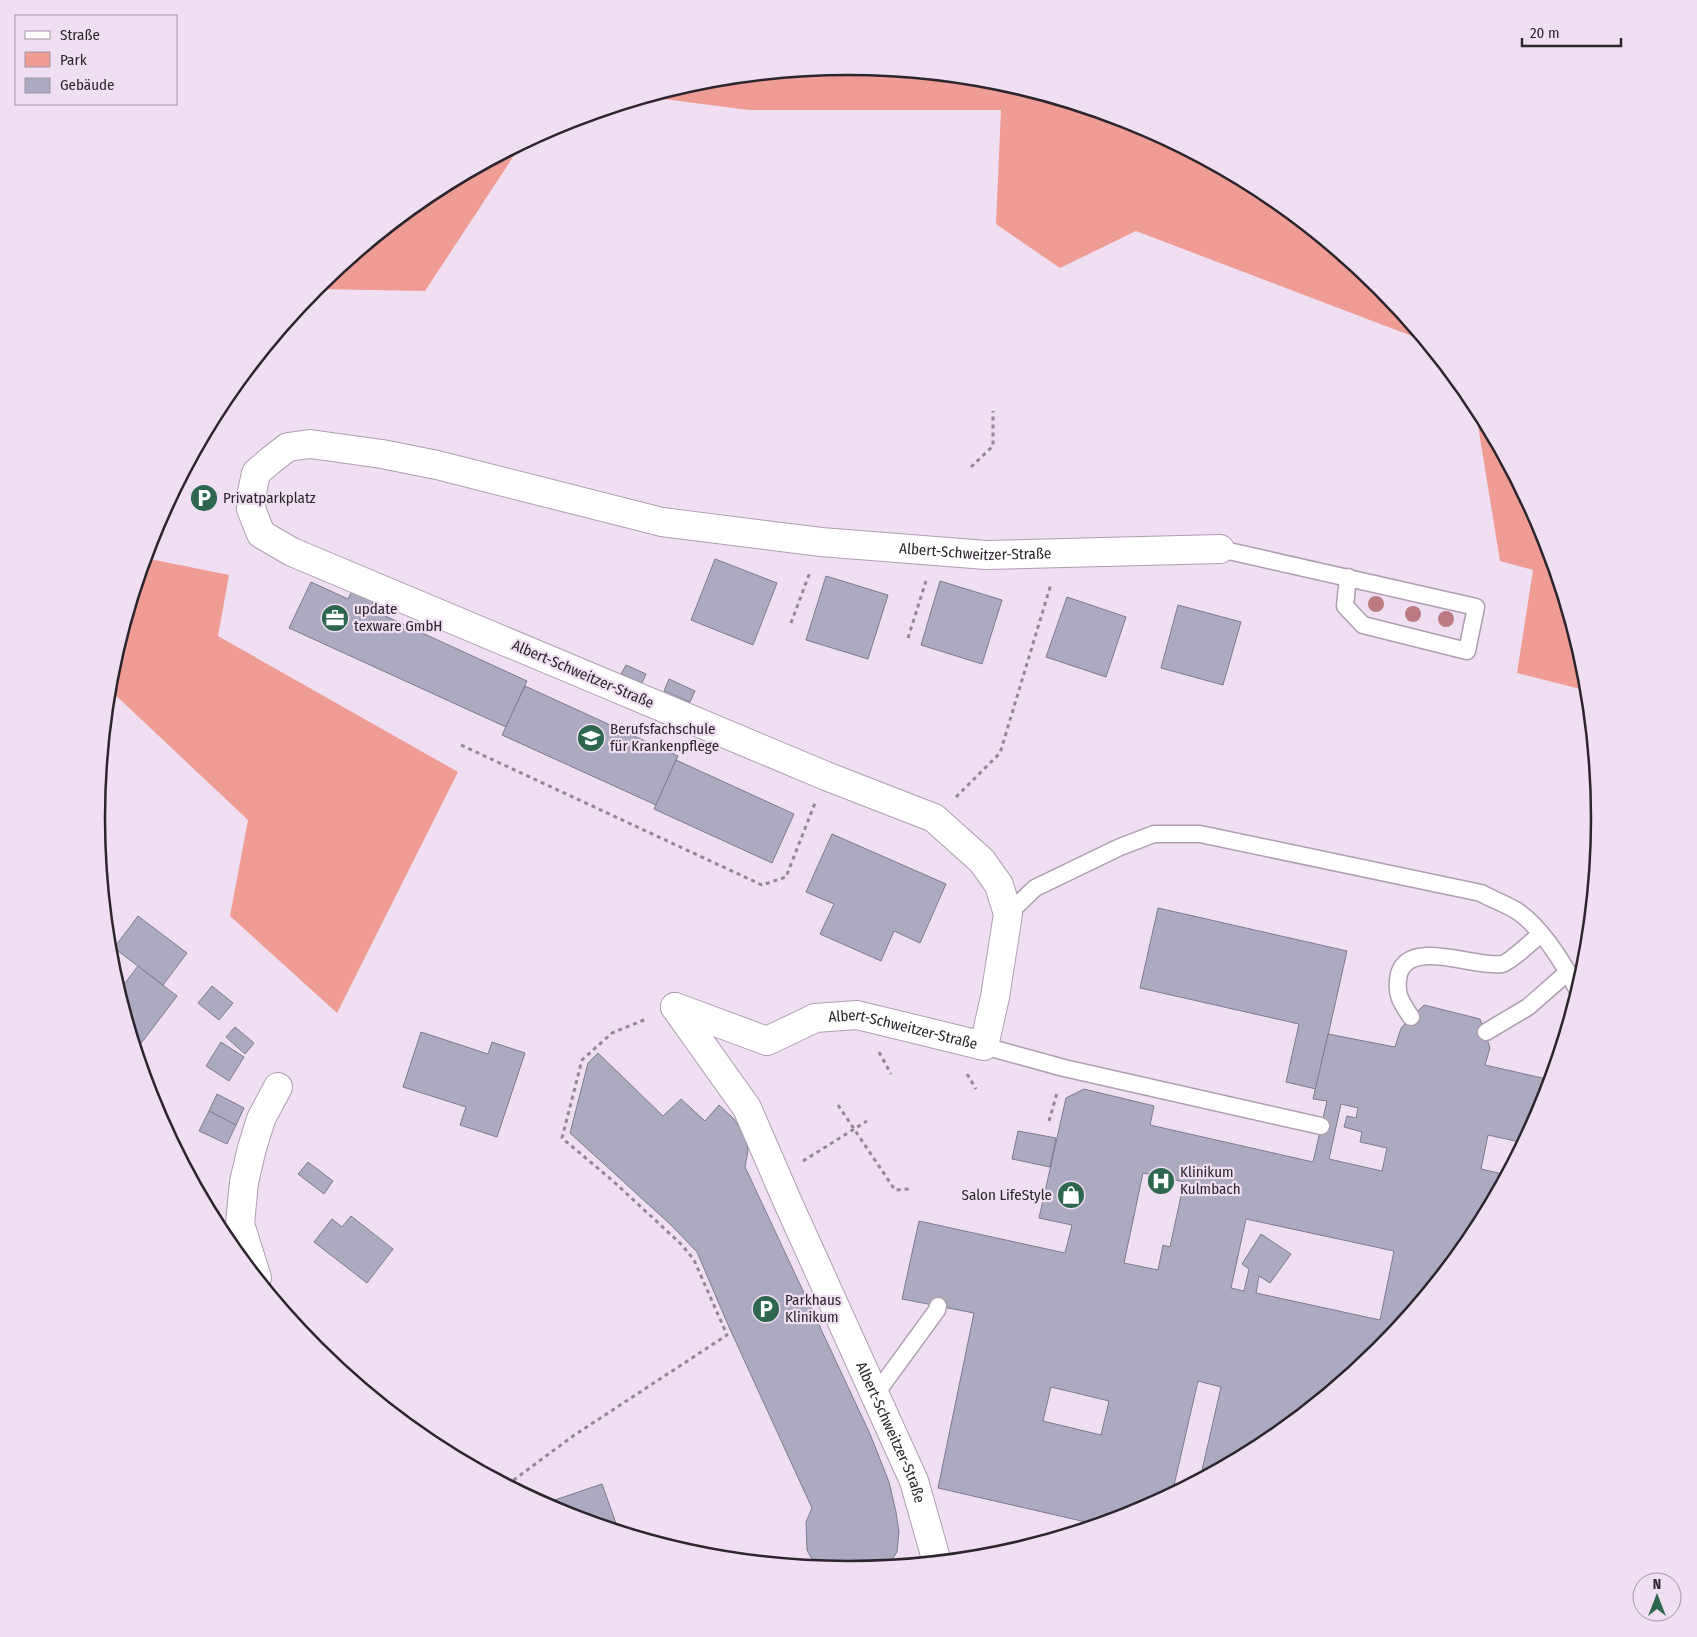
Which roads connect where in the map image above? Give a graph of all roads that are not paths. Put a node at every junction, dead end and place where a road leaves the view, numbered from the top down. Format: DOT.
graph roads {
  1 [pos="1220,549"];
  2 [pos="1348,577"];
  3 [pos="1008,914"];
  4 [pos="1541,934"];
  5 [pos="1568,972"];
  6 [pos="1574,983"];
  7 [pos="1411,1017"];
  8 [pos="1486,1032"];
  9 [pos="984,1046"];
  10 [pos="278,1087"];
  11 [pos="1321,1126"];
  12 [pos="252,1261"];
  13 [pos="938,1306"];
  14 [pos="875,1395"];
  15 [pos="936,1557"];
  1 -- 2 [label="lane"];
  1 -- 3 [label="street, Albert-Schweitzer-Straße"];
  2 -- 2 [label="lane"];
  3 -- 4 [label="lane"];
  3 -- 9 [label="street, Albert-Schweitzer-Straße"];
  4 -- 5 [label="lane"];
  4 -- 7 [label="lane"];
  5 -- 6 [label="lane"];
  5 -- 8 [label="lane"];
  9 -- 11 [label="lane"];
  9 -- 14 [label="street, Albert-Schweitzer-Straße"];
  10 -- 12 [label="street"];
  13 -- 14 [label="lane"];
  14 -- 15 [label="street, Albert-Schweitzer-Straße"];
}
